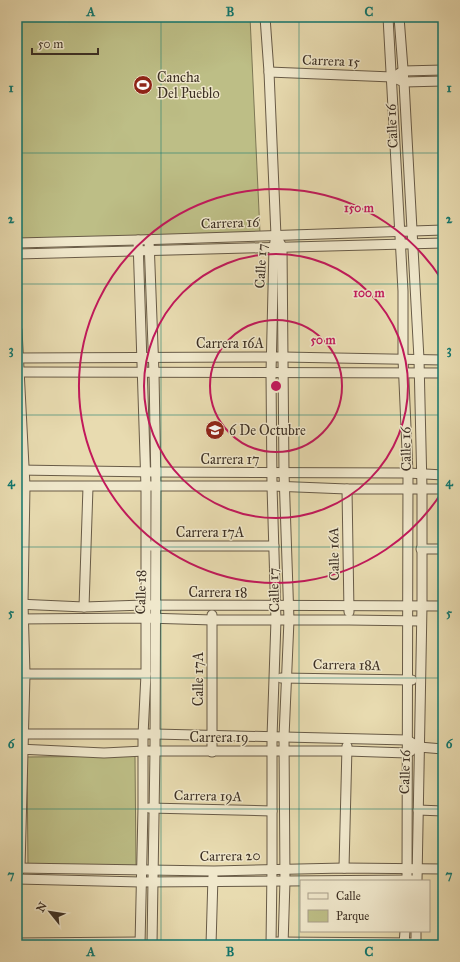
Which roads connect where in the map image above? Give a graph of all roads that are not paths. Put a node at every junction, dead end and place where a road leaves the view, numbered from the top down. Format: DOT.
graph roads {
  1 [pos="265,17"];
  2 [pos="388,17"];
  3 [pos="399,17"];
  4 [pos="443,70"];
  5 [pos="403,71"];
  6 [pos="269,72"];
  7 [pos="392,77"];
  8 [pos="443,81"];
  9 [pos="404,82"];
  10 [pos="412,230"];
  11 [pos="443,230"];
  12 [pos="400,231"];
  13 [pos="276,236"];
  14 [pos="150,240"];
  15 [pos="443,242"];
  16 [pos="17,243"];
  17 [pos="412,243"];
  18 [pos="401,244"];
  19 [pos="137,245"];
  20 [pos="278,247"];
  21 [pos="149,250"];
  22 [pos="17,254"];
  23 [pos="17,330"];
  24 [pos="142,357"];
  25 [pos="154,357"];
  26 [pos="272,357"];
  27 [pos="283,357"];
  28 [pos="18,358"];
  29 [pos="403,359"];
  30 [pos="418,359"];
  31 [pos="443,360"];
  32 [pos="18,372"];
  33 [pos="143,373"];
  34 [pos="272,373"];
  35 [pos="284,373"];
  36 [pos="404,373"];
  37 [pos="443,373"];
  38 [pos="154,374"];
  39 [pos="419,374"];
  40 [pos="20,470"];
  41 [pos="145,472"];
  42 [pos="155,472"];
  43 [pos="272,473"];
  44 [pos="284,473"];
  45 [pos="408,473"];
  46 [pos="421,473"];
  47 [pos="443,474"];
  48 [pos="21,486"];
  49 [pos="156,486"];
  50 [pos="272,486"];
  51 [pos="88,487"];
  52 [pos="146,487"];
  53 [pos="285,487"];
  54 [pos="347,488"];
  55 [pos="407,489"];
  56 [pos="422,489"];
  57 [pos="443,489"];
  58 [pos="146,546"];
  59 [pos="274,546"];
  60 [pos="156,547"];
  61 [pos="421,549"];
  62 [pos="443,549"];
  63 [pos="20,604"];
  64 [pos="145,605"];
  65 [pos="422,605"];
  66 [pos="155,606"];
  67 [pos="212,606"];
  68 [pos="275,606"];
  69 [pos="288,606"];
  70 [pos="349,606"];
  71 [pos="406,606"];
  72 [pos="443,606"];
  73 [pos="84,607"];
  74 [pos="150,618"];
  75 [pos="20,620"];
  76 [pos="213,620"];
  77 [pos="276,620"];
  78 [pos="289,620"];
  79 [pos="349,620"];
  80 [pos="421,621"];
  81 [pos="406,622"];
  82 [pos="21,674"];
  83 [pos="146,674"];
  84 [pos="273,677"];
  85 [pos="286,678"];
  86 [pos="420,679"];
  87 [pos="407,680"];
  88 [pos="20,734"];
  89 [pos="155,734"];
  90 [pos="143,735"];
  91 [pos="212,736"];
  92 [pos="272,737"];
  93 [pos="284,737"];
  94 [pos="348,739"];
  95 [pos="407,740"];
  96 [pos="419,746"];
  97 [pos="20,749"];
  98 [pos="443,749"];
  99 [pos="144,751"];
  100 [pos="155,751"];
  101 [pos="272,751"];
  102 [pos="347,751"];
  103 [pos="212,752"];
  104 [pos="284,752"];
  105 [pos="407,753"];
  106 [pos="143,808"];
  107 [pos="154,808"];
  108 [pos="418,810"];
  109 [pos="272,811"];
  110 [pos="443,811"];
  111 [pos="344,868"];
  112 [pos="153,869"];
  113 [pos="272,869"];
  114 [pos="285,869"];
  115 [pos="406,869"];
  116 [pos="417,869"];
  117 [pos="443,869"];
  118 [pos="141,870"];
  119 [pos="18,871"];
  120 [pos="214,871"];
  121 [pos="17,879"];
  122 [pos="407,880"];
  123 [pos="417,880"];
  124 [pos="154,881"];
  125 [pos="213,881"];
  126 [pos="272,881"];
  127 [pos="285,881"];
  128 [pos="300,881"];
  129 [pos="141,882"];
  130 [pos="405,932"];
  131 [pos="416,932"];
  132 [pos="17,943"];
  133 [pos="140,943"];
  134 [pos="270,944"];
  135 [pos="283,944"];
  136 [pos="404,944"];
  137 [pos="416,944"];
  138 [pos="152,945"];
  139 [pos="211,945"];
  1 -- 6 [label="street, Calle 17"];
  2 -- 7 [label="street, Calle 16"];
  3 -- 5 [label="street, Calle 16"];
  4 -- 5 [label="street"];
  5 -- 7 [label="street"];
  5 -- 9 [label="street, Calle 16"];
  6 -- 7 [label="street, Carrera 15"];
  6 -- 13 [label="street, Calle 17"];
  7 -- 9 [label="street, Carrera 15"];
  7 -- 12 [label="street, Calle 16"];
  8 -- 9 [label="street, Carrera 15"];
  9 -- 10 [label="street, Calle 16"];
  10 -- 11 [label="street, Carrera 16"];
  10 -- 12 [label="street, Carrera 16"];
  10 -- 17 [label="street, Calle 16"];
  12 -- 13 [label="street, Carrera 16"];
  12 -- 18 [label="street, Calle 16"];
  13 -- 14 [label="street, Carrera 16"];
  13 -- 20 [label="street, Calle 17"];
  14 -- 19 [label="street, Carrera 16"];
  14 -- 21 [label="street, Calle 18"];
  15 -- 17 [label="street, Carrera 16"];
  16 -- 19 [label="street, Carrera 16"];
  17 -- 18 [label="street, Carrera 16"];
  17 -- 30 [label="street, Calle 16"];
  18 -- 20 [label="street, Carrera 16"];
  18 -- 29 [label="street, Calle 16"];
  19 -- 21 [label="street, Carrera 16"];
  19 -- 22 [label="street, Carrera 16"];
  19 -- 24 [label="street, Calle 18"];
  20 -- 21 [label="street, Carrera 16"];
  20 -- 26 [label="street, Calle 17"];
  20 -- 27 [label="street, Calle 17"];
  21 -- 25 [label="street, Calle 18"];
  23 -- 28 [label="street"];
  24 -- 25 [label="street, Carrera 16A"];
  24 -- 28 [label="street, Carrera 16A"];
  24 -- 33 [label="street, Calle 18"];
  25 -- 26 [label="street, Carrera 16A"];
  25 -- 38 [label="street, Calle 18"];
  26 -- 27 [label="street, Carrera 16A"];
  26 -- 34 [label="street, Calle 17"];
  27 -- 29 [label="street, Carrera 16A"];
  27 -- 35 [label="street, Calle 17"];
  28 -- 32 [label="street"];
  29 -- 30 [label="street, Carrera 16A"];
  29 -- 36 [label="street, Calle 16"];
  30 -- 31 [label="street, Carrera 16A"];
  30 -- 39 [label="street, Calle 16"];
  32 -- 33 [label="street"];
  32 -- 40 [label="street"];
  33 -- 38 [label="street"];
  33 -- 41 [label="street, Calle 18"];
  34 -- 35 [label="street"];
  34 -- 38 [label="street"];
  34 -- 43 [label="street, Calle 17"];
  35 -- 36 [label="street"];
  35 -- 44 [label="street, Calle 17"];
  36 -- 39 [label="street"];
  36 -- 45 [label="street, Calle 16"];
  37 -- 39 [label="street"];
  38 -- 42 [label="street, Calle 18"];
  39 -- 46 [label="street, Calle 16"];
  40 -- 41 [label="street, Carrera 17"];
  40 -- 48 [label="street"];
  41 -- 42 [label="street, Carrera 17"];
  41 -- 52 [label="street, Calle 18"];
  42 -- 43 [label="street, Carrera 17"];
  42 -- 49 [label="street, Calle 18"];
  43 -- 44 [label="street, Carrera 17"];
  43 -- 50 [label="street, Calle 17"];
  44 -- 45 [label="street, Carrera 17"];
  44 -- 53 [label="street, Calle 17"];
  45 -- 46 [label="street, Carrera 17"];
  45 -- 55 [label="street, Calle 16"];
  46 -- 47 [label="street, Carrera 17"];
  46 -- 56 [label="street, Calle 16"];
  48 -- 51 [label="street, Carrera 17"];
  48 -- 63 [label="street"];
  49 -- 50 [label="street, Carrera 17"];
  49 -- 52 [label="street, Carrera 17"];
  49 -- 60 [label="street, Calle 18"];
  50 -- 53 [label="street, Carrera 17"];
  50 -- 59 [label="street, Calle 17"];
  51 -- 52 [label="street, Carrera 17"];
  51 -- 73 [label="street"];
  52 -- 58 [label="street, Calle 18"];
  53 -- 54 [label="street, Carrera 17"];
  53 -- 69 [label="street, Calle 17"];
  54 -- 55 [label="street, Carrera 17"];
  54 -- 70 [label="street, Calle 16A"];
  55 -- 56 [label="street, Carrera 17"];
  55 -- 71 [label="street, Calle 16"];
  56 -- 57 [label="street, Carrera 17"];
  56 -- 61 [label="street, Calle 16"];
  58 -- 60 [label="street, Carrera 17A"];
  58 -- 64 [label="street, Calle 18"];
  59 -- 60 [label="street, Carrera 17A"];
  59 -- 68 [label="street, Calle 17"];
  60 -- 66 [label="street, Calle 18"];
  61 -- 62 [label="street"];
  61 -- 65 [label="street, Calle 16"];
  63 -- 73 [label="street, Carrera 18"];
  63 -- 75 [label="street"];
  64 -- 66 [label="street, Carrera 18"];
  64 -- 73 [label="street, Carrera 18"];
  64 -- 74 [label="street, Calle 18"];
  65 -- 71 [label="street, Carrera 18"];
  65 -- 72 [label="street, Carrera 18"];
  65 -- 80 [label="street, Calle 16"];
  66 -- 67 [label="street, Carrera 18"];
  66 -- 74 [label="street, Calle 18"];
  67 -- 68 [label="street, Carrera 18"];
  67 -- 76 [label="street, Calle 17A"];
  68 -- 69 [label="street, Carrera 18"];
  68 -- 77 [label="street, Calle 17"];
  69 -- 70 [label="street, Carrera 18"];
  69 -- 78 [label="street, Calle 17"];
  70 -- 71 [label="street, Carrera 18"];
  70 -- 79 [label="street, Calle 16A"];
  71 -- 81 [label="street, Calle 16"];
  74 -- 75 [label="street, Carrera 18"];
  74 -- 76 [label="street, Carrera 18"];
  74 -- 83 [label="street, Calle 18"];
  74 -- 89 [label="street, Calle 18"];
  75 -- 82 [label="street"];
  76 -- 77 [label="street, Carrera 18"];
  76 -- 91 [label="street, Calle 17A"];
  77 -- 78 [label="street, Carrera 18"];
  77 -- 84 [label="street, Calle 17"];
  78 -- 79 [label="street, Carrera 18"];
  78 -- 85 [label="street, Calle 17"];
  79 -- 81 [label="street, Carrera 18"];
  80 -- 81 [label="street, Carrera 18"];
  80 -- 86 [label="street, Calle 16"];
  81 -- 87 [label="street, Calle 16"];
  82 -- 83 [label="street"];
  82 -- 88 [label="street"];
  83 -- 90 [label="street, Calle 18"];
  84 -- 85 [label="street, Carrera 18A"];
  84 -- 92 [label="street, Calle 17"];
  85 -- 87 [label="street, Carrera 18A"];
  85 -- 93 [label="street, Calle 17"];
  86 -- 87 [label="street, Carrera 18A"];
  86 -- 96 [label="street, Calle 16"];
  87 -- 95 [label="street, Calle 16"];
  88 -- 90 [label="street, Carrera 19"];
  88 -- 97 [label="street"];
  89 -- 90 [label="street, Carrera 19"];
  89 -- 91 [label="street, Carrera 19"];
  89 -- 100 [label="street, Calle 18"];
  90 -- 99 [label="street, Calle 18"];
  91 -- 92 [label="street, Carrera 19"];
  91 -- 103 [label="street, Calle 17A"];
  92 -- 93 [label="street, Carrera 19"];
  92 -- 101 [label="street, Calle 17"];
  93 -- 94 [label="street, Carrera 19"];
  93 -- 104 [label="street, Calle 17"];
  94 -- 95 [label="street, Carrera 19"];
  94 -- 102 [label="street"];
  95 -- 96 [label="street, Carrera 19"];
  95 -- 105 [label="street, Calle 16"];
  96 -- 98 [label="street, Carrera 19"];
  96 -- 105 [label="street"];
  96 -- 108 [label="street, Calle 16"];
  97 -- 99 [label="street, Carrera 19"];
  97 -- 119 [label="street"];
  99 -- 100 [label="street, Carrera 19"];
  99 -- 106 [label="street, Calle 18"];
  100 -- 103 [label="street, Carrera 19"];
  100 -- 107 [label="street, Calle 18"];
  101 -- 103 [label="street, Carrera 19"];
  101 -- 104 [label="street, Carrera 19"];
  101 -- 109 [label="street, Calle 17"];
  102 -- 104 [label="street, Carrera 19"];
  102 -- 105 [label="street, Carrera 19"];
  102 -- 111 [label="street"];
  104 -- 114 [label="street, Calle 17"];
  105 -- 115 [label="street, Calle 16"];
  106 -- 107 [label="street, Carrera 19A"];
  106 -- 118 [label="street, Calle 18"];
  107 -- 109 [label="street, Carrera 19A"];
  107 -- 112 [label="street, Calle 18"];
  108 -- 110 [label="street"];
  108 -- 116 [label="street, Calle 16"];
  109 -- 113 [label="street, Calle 17"];
  111 -- 114 [label="street, Carrera 20"];
  111 -- 115 [label="street, Carrera 20"];
  112 -- 118 [label="street, Carrera 20"];
  112 -- 120 [label="street, Carrera 20"];
  112 -- 124 [label="street, Calle 18"];
  113 -- 114 [label="street, Carrera 20"];
  113 -- 120 [label="street, Carrera 20"];
  113 -- 126 [label="street, Calle 17"];
  114 -- 127 [label="street, Calle 17"];
  115 -- 116 [label="street, Carrera 20"];
  115 -- 122 [label="street, Calle 16"];
  116 -- 117 [label="street, Carrera 20"];
  116 -- 123 [label="street, Calle 16"];
  118 -- 119 [label="street, Carrera 20"];
  118 -- 129 [label="street, Calle 18"];
  120 -- 125 [label="street"];
  121 -- 129 [label="street, Carrera 20"];
  122 -- 123 [label="street, Carrera 20"];
  124 -- 125 [label="street, Carrera 20"];
  124 -- 129 [label="street, Carrera 20"];
  124 -- 138 [label="street, Calle 18"];
  125 -- 126 [label="street, Carrera 20"];
  125 -- 139 [label="street"];
  126 -- 127 [label="street, Carrera 20"];
  126 -- 134 [label="street, Calle 17"];
  127 -- 128 [label="street, Carrera 20"];
  127 -- 135 [label="street, Calle 17"];
  129 -- 133 [label="street, Calle 18"];
  130 -- 136 [label="street"];
  131 -- 137 [label="street"];
  132 -- 133 [label="street"];
  134 -- 135 [label="street"];
  135 -- 136 [label="street"];
  136 -- 137 [label="street"];
}
